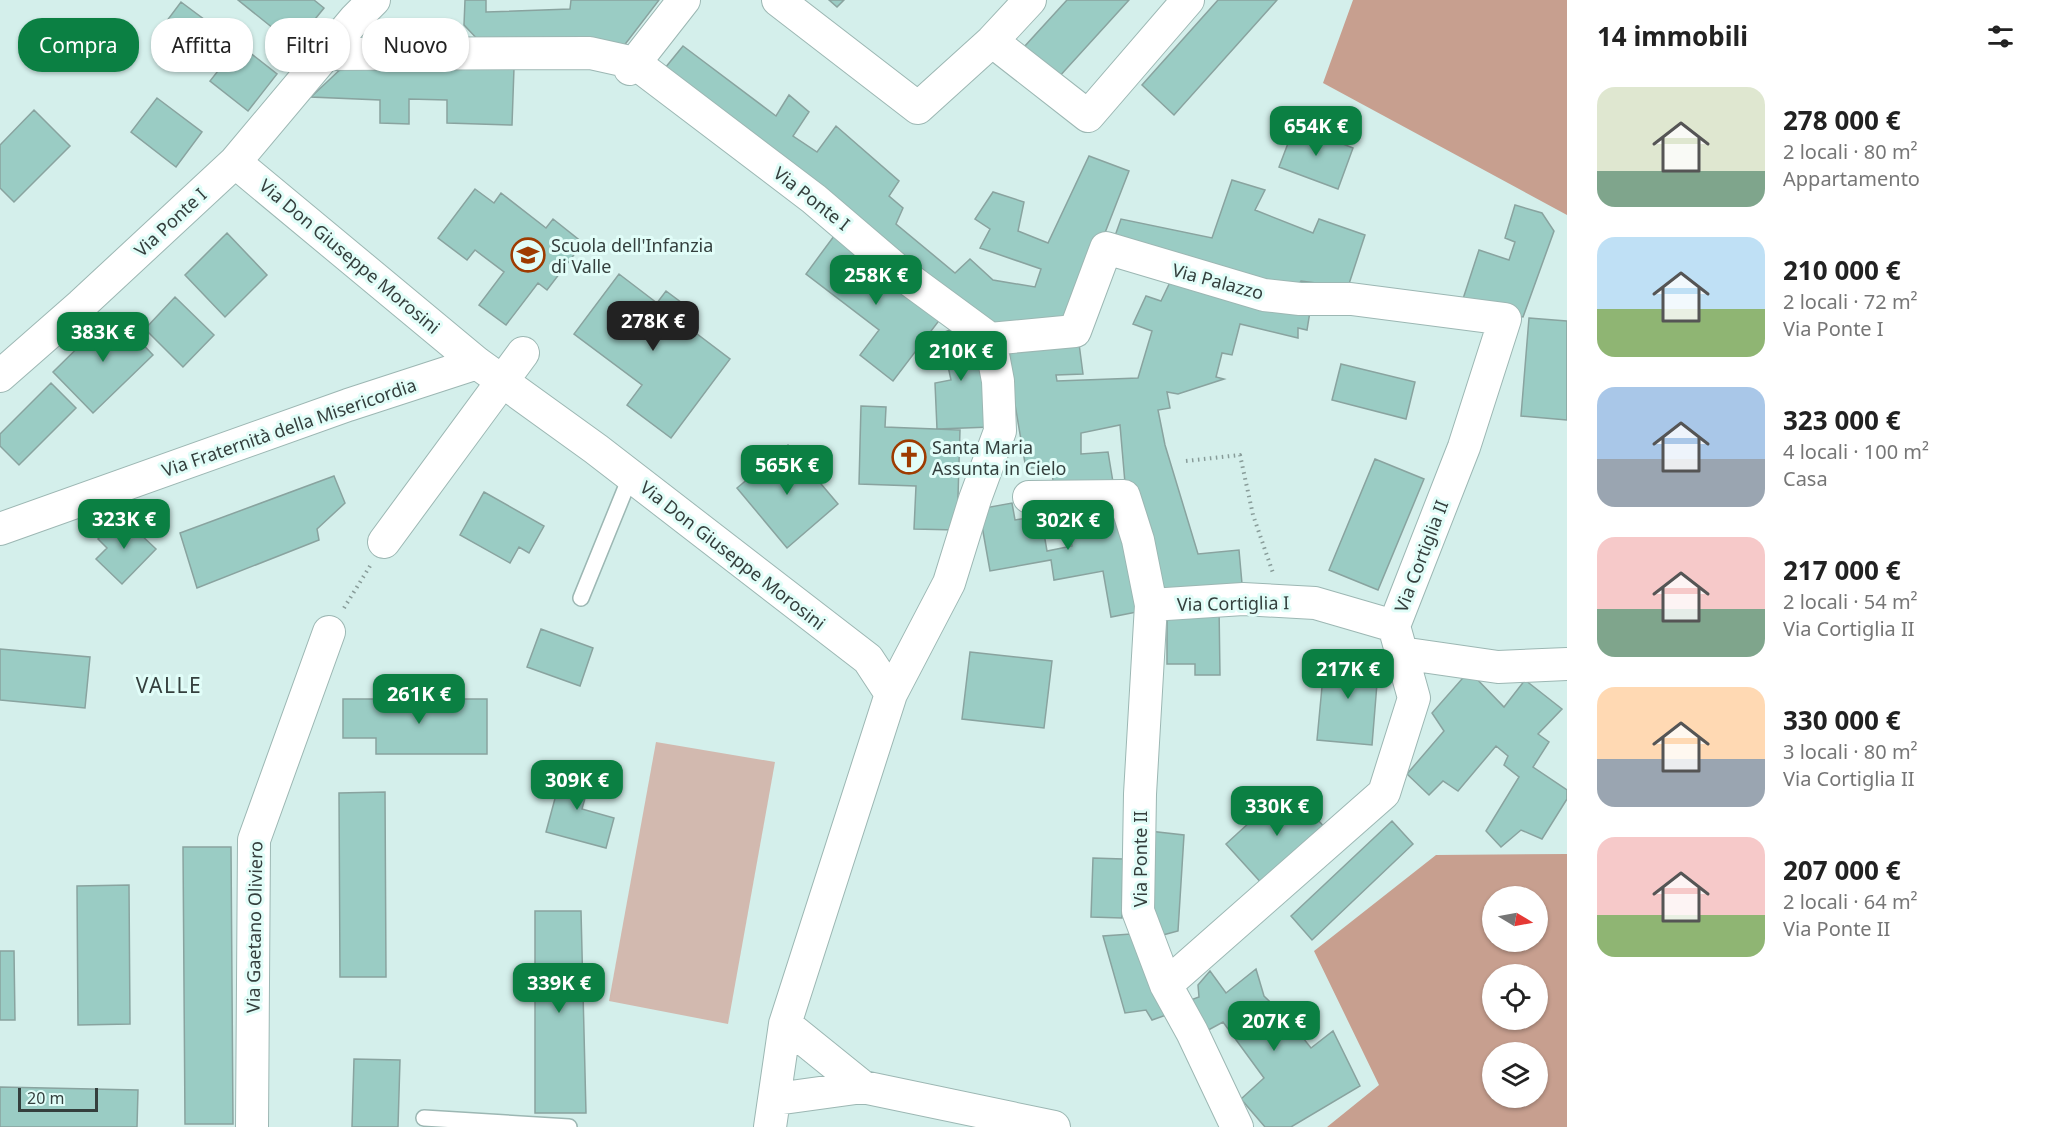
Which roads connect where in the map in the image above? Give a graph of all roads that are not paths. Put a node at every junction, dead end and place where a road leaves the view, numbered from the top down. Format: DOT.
graph roads {
  1 [pos="374,0"];
  2 [pos="684,0"];
  3 [pos="778,0"];
  4 [pos="1029,0"];
  5 [pos="1188,0"];
  6 [pos="350,27"];
  7 [pos="992,41"];
  8 [pos="350,54"];
  9 [pos="633,66"];
  10 [pos="311,72"];
  11 [pos="236,162"];
  12 [pos="1505,319"];
  13 [pos="523,353"];
  14 [pos="992,353"];
  15 [pos="477,363"];
  16 [pos="0,376"];
  17 [pos="503,380"];
  18 [pos="631,475"];
  19 [pos="1029,497"];
  20 [pos="0,529"];
  21 [pos="384,542"];
  22 [pos="581,597"];
  23 [pos="1151,605"];
  24 [pos="329,632"];
  25 [pos="1398,640"];
  26 [pos="1567,664"];
  27 [pos="891,694"];
  28 [pos="1166,985"];
  29 [pos="785,1024"];
  30 [pos="864,1087"];
  31 [pos="772,1113"];
  32 [pos="424,1118"];
  33 [pos="252,1127"];
  34 [pos="568,1127"];
  35 [pos="1054,1127"];
  36 [pos="1237,1127"];
  1 -- 6 [label="street, Via Ponte I"];
  2 -- 9 [label="street"];
  3 -- 7 [label="street"];
  4 -- 7 [label="street"];
  5 -- 7 [label="street"];
  8 -- 9 [label="street, Via Ponte I"];
  9 -- 14 [label="street, Via Ponte I"];
  10 -- 11 [label="street, Via Ponte I"];
  11 -- 15 [label="street, Via Don Giuseppe Morosini"];
  11 -- 16 [label="street, Via Ponte I"];
  12 -- 14 [label="street, Via Palazzo"];
  12 -- 25 [label="street, Via Cortiglia II"];
  13 -- 17 [label="street"];
  14 -- 27 [label="street"];
  15 -- 17 [label="street, Via Don Giuseppe Morosini"];
  15 -- 20 [label="street, Via Fraternità della Misericordia"];
  17 -- 18 [label="street, Via Don Giuseppe Morosini"];
  17 -- 21 [label="street"];
  18 -- 22 [label="lane"];
  18 -- 27 [label="street, Via Don Giuseppe Morosini"];
  19 -- 23 [label="street, Via Ponte II"];
  23 -- 25 [label="street, Via Cortiglia I"];
  23 -- 28 [label="street, Via Ponte II"];
  24 -- 33 [label="street, Via Gaetano Oliviero"];
  25 -- 26 [label="street, Via Cortiglia I"];
  25 -- 28 [label="street"];
  27 -- 29 [label="street"];
  28 -- 36 [label="street, Via Ponte II"];
  29 -- 30 [label="street"];
  29 -- 31 [label="street"];
  30 -- 31 [label="street"];
  30 -- 35 [label="street"];
  32 -- 34 [label="lane"];
}
